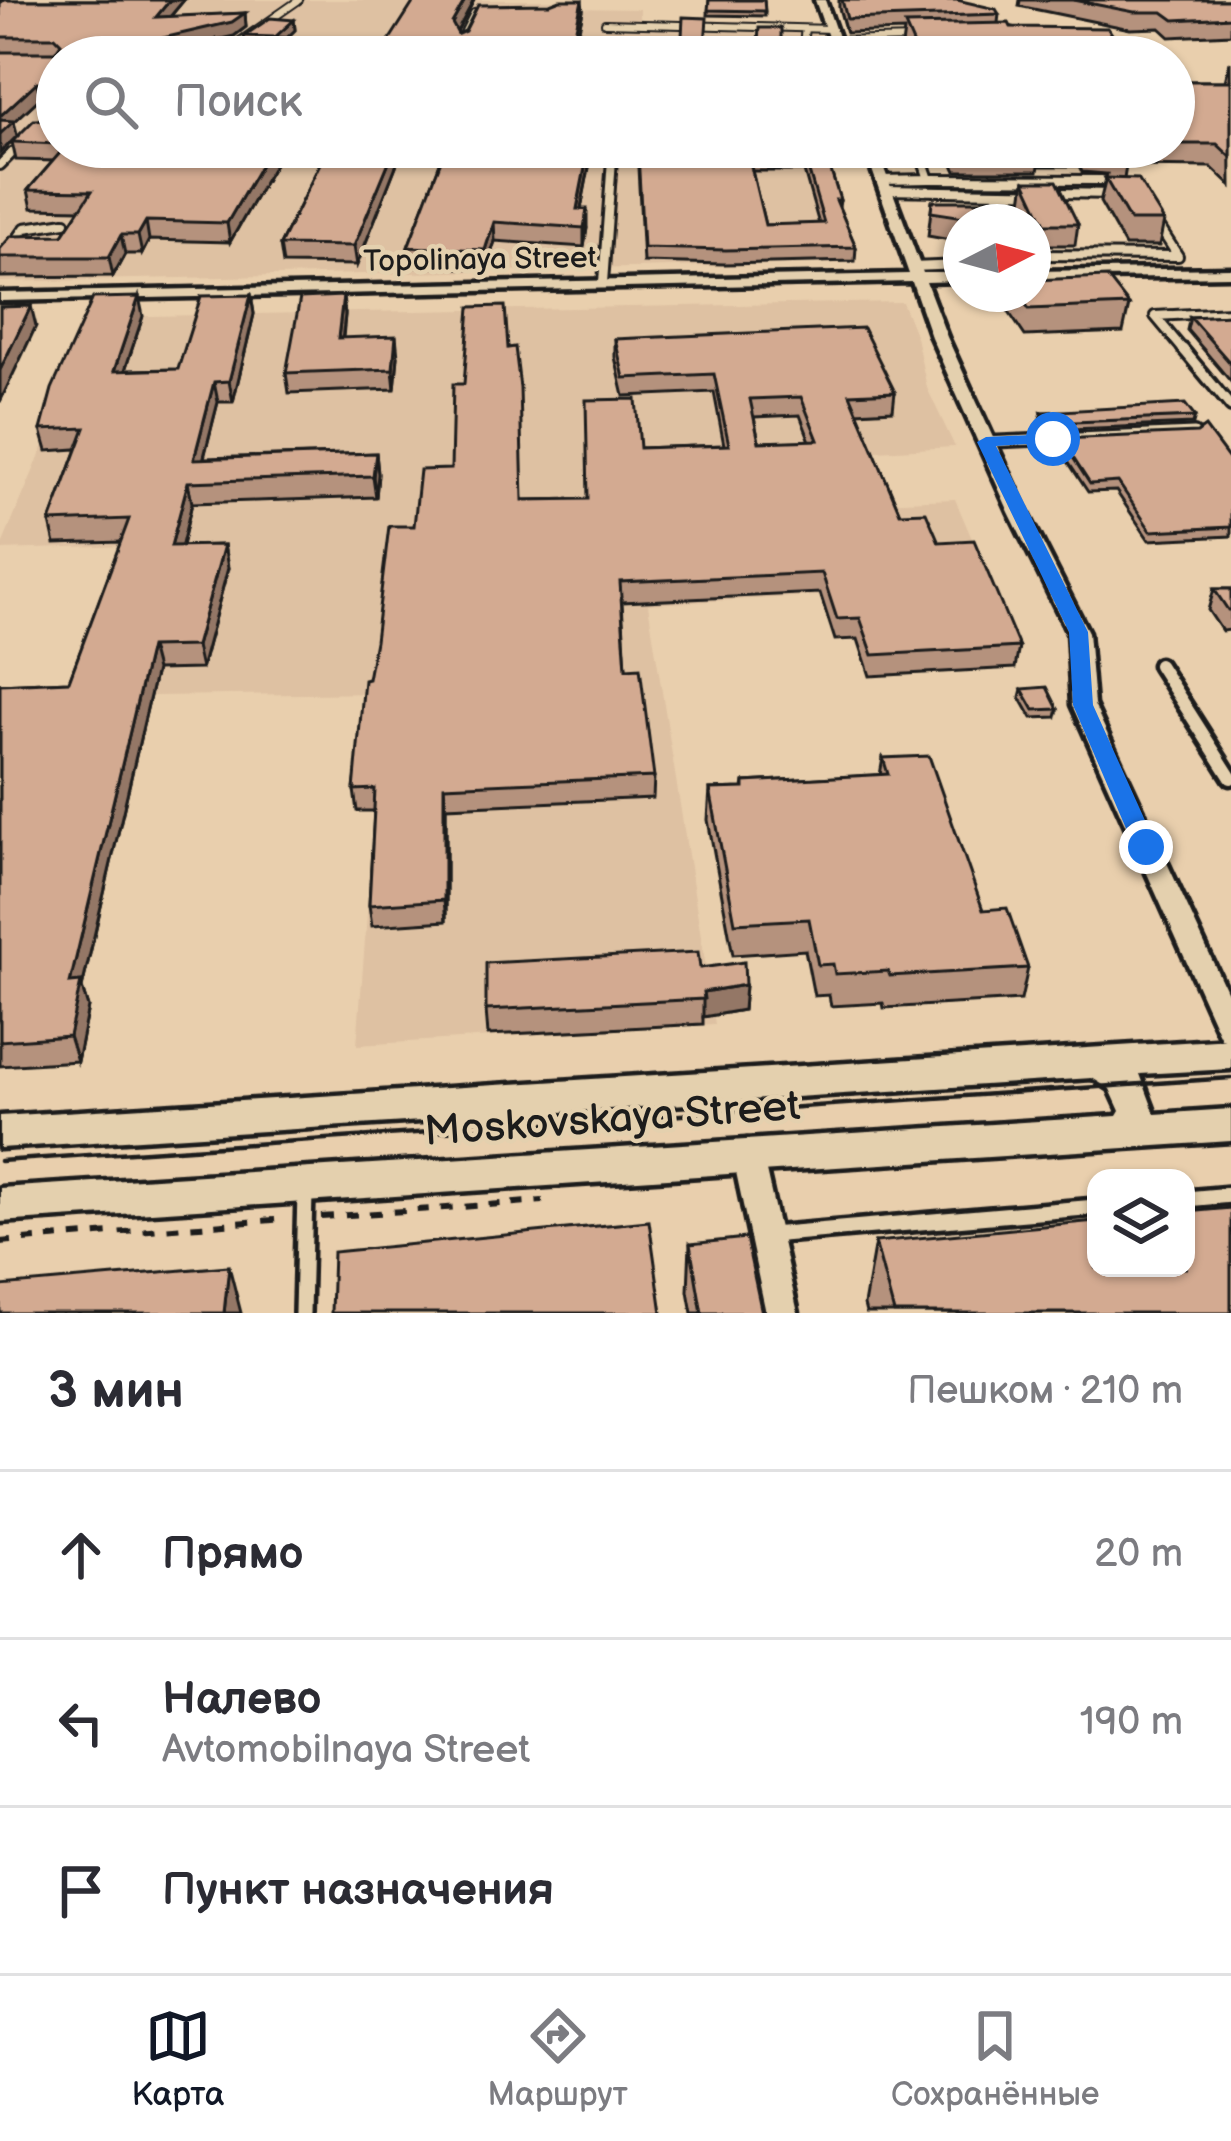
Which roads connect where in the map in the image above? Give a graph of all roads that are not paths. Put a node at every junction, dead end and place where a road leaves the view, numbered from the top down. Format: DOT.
graph roads {
  1 [pos="299,0"];
  2 [pos="822,1"];
  3 [pos="506,10"];
  4 [pos="605,22"];
  5 [pos="805,28"];
  6 [pos="833,35"];
  7 [pos="247,36"];
  8 [pos="463,36"];
  9 [pos="804,36"];
  10 [pos="843,36"];
  11 [pos="36,127"];
  12 [pos="0,165"];
  13 [pos="611,168"];
  14 [pos="877,168"];
  15 [pos="925,168"];
  16 [pos="929,179"];
  17 [pos="1102,180"];
  18 [pos="882,185"];
  19 [pos="1116,194"];
  20 [pos="1151,212"];
  21 [pos="65,223"];
  22 [pos="1051,255"];
  23 [pos="0,263"];
  24 [pos="943,268"];
  25 [pos="914,272"];
  26 [pos="1231,272"];
  27 [pos="943,275"];
  28 [pos="1051,275"];
  29 [pos="603,283"];
  30 [pos="0,297"];
  31 [pos="1231,312"];
  32 [pos="1231,406"];
  33 [pos="1194,433"];
  34 [pos="986,442"];
  35 [pos="1159,665"];
  36 [pos="1231,778"];
  37 [pos="1231,1030"];
  38 [pos="1231,1054"];
  39 [pos="1098,1063"];
  40 [pos="1231,1125"];
  41 [pos="0,1132"];
  42 [pos="1129,1132"];
  43 [pos="747,1153"];
  44 [pos="305,1183"];
  45 [pos="1231,1195"];
  46 [pos="1195,1198"];
  47 [pos="0,1205"];
  48 [pos="1087,1208"];
  49 [pos="766,1235"];
  50 [pos="302,1313"];
  51 [pos="782,1313"];
  1 -- 7 [label="lane"];
  2 -- 6 [label="street"];
  3 -- 8 [label="lane"];
  4 -- 5 [label="lane"];
  5 -- 6 [label="lane"];
  5 -- 9 [label="lane"];
  6 -- 10 [label="lane"];
  11 -- 12 [label="lane"];
  13 -- 29 [label="lane"];
  14 -- 18 [label="street"];
  15 -- 16 [label="lane"];
  16 -- 17 [label="lane"];
  16 -- 18 [label="lane"];
  18 -- 19 [label="lane"];
  18 -- 25 [label="street"];
  20 -- 22 [label="lane"];
  21 -- 23 [label="lane"];
  24 -- 25 [label="lane"];
  25 -- 27 [label="street, Topolinaya Street"];
  25 -- 29 [label="street, Topolinaya Street"];
  25 -- 34 [label="street"];
  26 -- 28 [label="street"];
  29 -- 30 [label="street, Topolinaya Street"];
  31 -- 32 [label="lane"];
  33 -- 34 [label="lane"];
  34 -- 37 [label="street"];
  35 -- 36 [label="lane"];
  38 -- 39 [label="street, Moskovskaya Street"];
  39 -- 41 [label="street, Moskovskaya Street"];
  39 -- 42 [label="street"];
  40 -- 42 [label="street, Moskovskaya Street"];
  42 -- 43 [label="street, Moskovskaya Street"];
  43 -- 44 [label="street, Moskovskaya Street"];
  43 -- 49 [label="street"];
  44 -- 47 [label="street, Moskovskaya Street"];
  44 -- 50 [label="lane"];
  45 -- 46 [label="lane"];
  48 -- 49 [label="lane"];
  49 -- 51 [label="street"];
}
